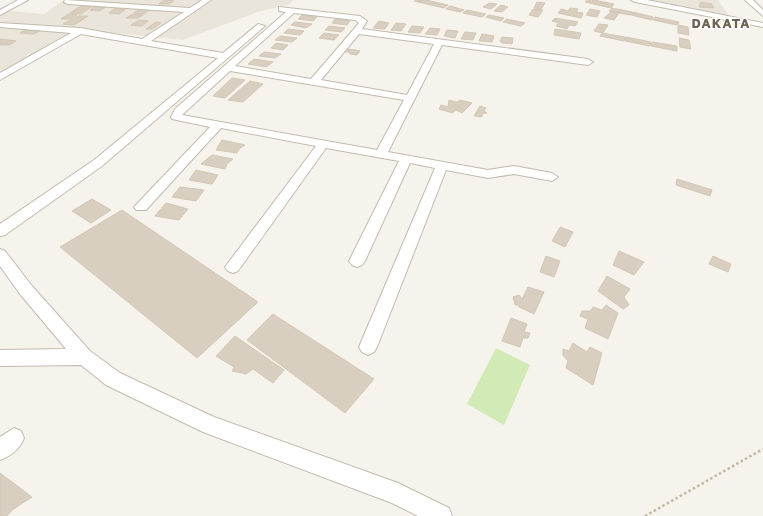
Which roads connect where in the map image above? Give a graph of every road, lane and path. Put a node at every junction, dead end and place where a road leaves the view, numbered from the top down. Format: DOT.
graph roads {
  1 [pos="24,0"];
  2 [pos="207,0"];
  3 [pos="635,0"];
  4 [pos="749,0"];
  5 [pos="68,2"];
  6 [pos="293,5"];
  7 [pos="193,10"];
  8 [pos="0,13"];
  9 [pos="763,14"];
  10 [pos="760,24"];
  11 [pos="0,25"];
  12 [pos="19,26"];
  13 [pos="80,31"];
  14 [pos="357,31"];
  15 [pos="6,33"];
  16 [pos="763,33"];
  17 [pos="145,41"];
  18 [pos="439,42"];
  19 [pos="223,56"];
  20 [pos="588,62"];
  21 [pos="228,68"];
  22 [pos="0,77"];
  23 [pos="314,82"];
  24 [pos="409,98"];
  25 [pos="218,125"];
  26 [pos="323,144"];
  27 [pos="381,154"];
  28 [pos="406,159"];
  29 [pos="442,166"];
  30 [pos="552,177"];
  31 [pos="141,207"];
  32 [pos="0,231"];
  33 [pos="0,255"];
  34 [pos="357,261"];
  35 [pos="233,267"];
  36 [pos="368,347"];
  37 [pos="84,357"];
  38 [pos="0,358"];
  39 [pos="763,449"];
  40 [pos="441,516"];
  41 [pos="645,516"];
  1 -- 8 [label="street"];
  2 -- 7 [label="street"];
  3 -- 10 [label="street"];
  4 -- 9 [label="street"];
  5 -- 7 [label="street"];
  6 -- 14 [label="street"];
  6 -- 19 [label="street"];
  6 -- 21 [label="street"];
  7 -- 17 [label="street"];
  10 -- 16 [label="street"];
  11 -- 12 [label="street"];
  12 -- 13 [label="street"];
  12 -- 15 [label="street"];
  13 -- 17 [label="street"];
  13 -- 22 [label="street"];
  14 -- 18 [label="street"];
  14 -- 23 [label="street"];
  17 -- 19 [label="street"];
  18 -- 20 [label="street"];
  18 -- 24 [label="street"];
  19 -- 32 [label="street"];
  21 -- 23 [label="street"];
  21 -- 25 [label="street"];
  23 -- 24 [label="street"];
  24 -- 27 [label="street"];
  25 -- 26 [label="street"];
  25 -- 31 [label="street"];
  26 -- 27 [label="street"];
  26 -- 35 [label="street"];
  27 -- 28 [label="street"];
  28 -- 29 [label="street"];
  28 -- 34 [label="street"];
  29 -- 30 [label="street"];
  29 -- 36 [label="street"];
  33 -- 37 [label="street"];
  37 -- 38 [label="street"];
  37 -- 40 [label="street"];
  39 -- 41 [label="path"];
}
